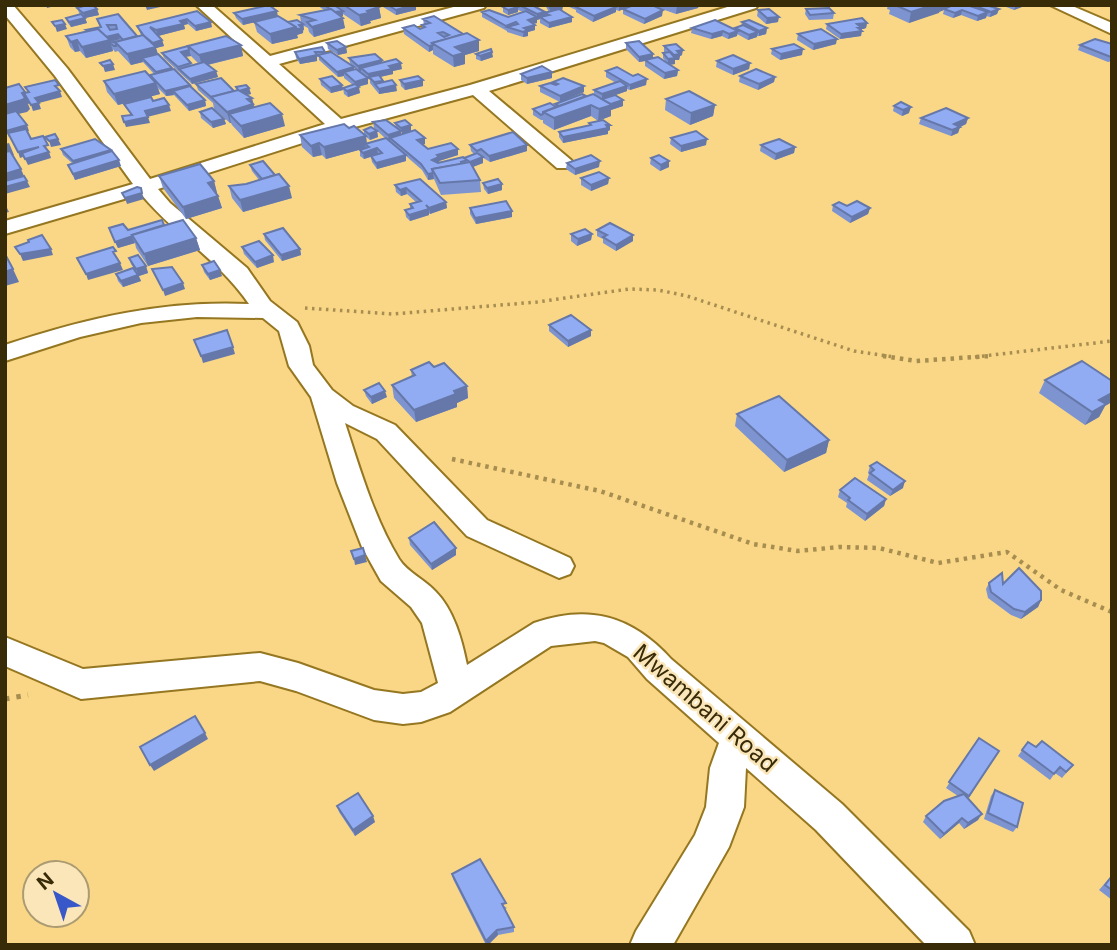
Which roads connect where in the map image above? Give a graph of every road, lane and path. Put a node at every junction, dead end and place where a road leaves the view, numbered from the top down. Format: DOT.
graph roads {
  1 [pos="5,5"];
  2 [pos="203,5"];
  3 [pos="479,5"];
  4 [pos="751,5"];
  5 [pos="1057,5"];
  6 [pos="1112,16"];
  7 [pos="1087,19"];
  8 [pos="1112,29"];
  9 [pos="268,62"];
  10 [pos="476,89"];
  11 [pos="338,126"];
  12 [pos="565,164"];
  13 [pos="146,187"];
  14 [pos="5,228"];
  15 [pos="265,309"];
  16 [pos="1112,341"];
  17 [pos="5,353"];
  18 [pos="323,396"];
  19 [pos="449,458"];
  20 [pos="559,566"];
  21 [pos="1112,612"];
  22 [pos="5,651"];
  23 [pos="456,690"];
  24 [pos="740,737"];
  25 [pos="650,945"];
  26 [pos="955,945"];
  1 -- 13 [label="street"];
  2 -- 9 [label="street"];
  3 -- 9 [label="street"];
  4 -- 10 [label="street"];
  5 -- 7 [label="street"];
  6 -- 7 [label="street"];
  7 -- 8 [label="street"];
  9 -- 11 [label="street"];
  10 -- 11 [label="street"];
  10 -- 12 [label="street"];
  11 -- 13 [label="street"];
  13 -- 14 [label="street"];
  13 -- 15 [label="street"];
  15 -- 16 [label="path"];
  15 -- 17 [label="street"];
  15 -- 18 [label="street"];
  18 -- 20 [label="street"];
  18 -- 23 [label="street"];
  19 -- 21 [label="path"];
  22 -- 23 [label="street, Mwambani Road"];
  23 -- 24 [label="street, Mwambani Road"];
  24 -- 25 [label="street"];
  24 -- 26 [label="street, Mwambani Road"];
}
